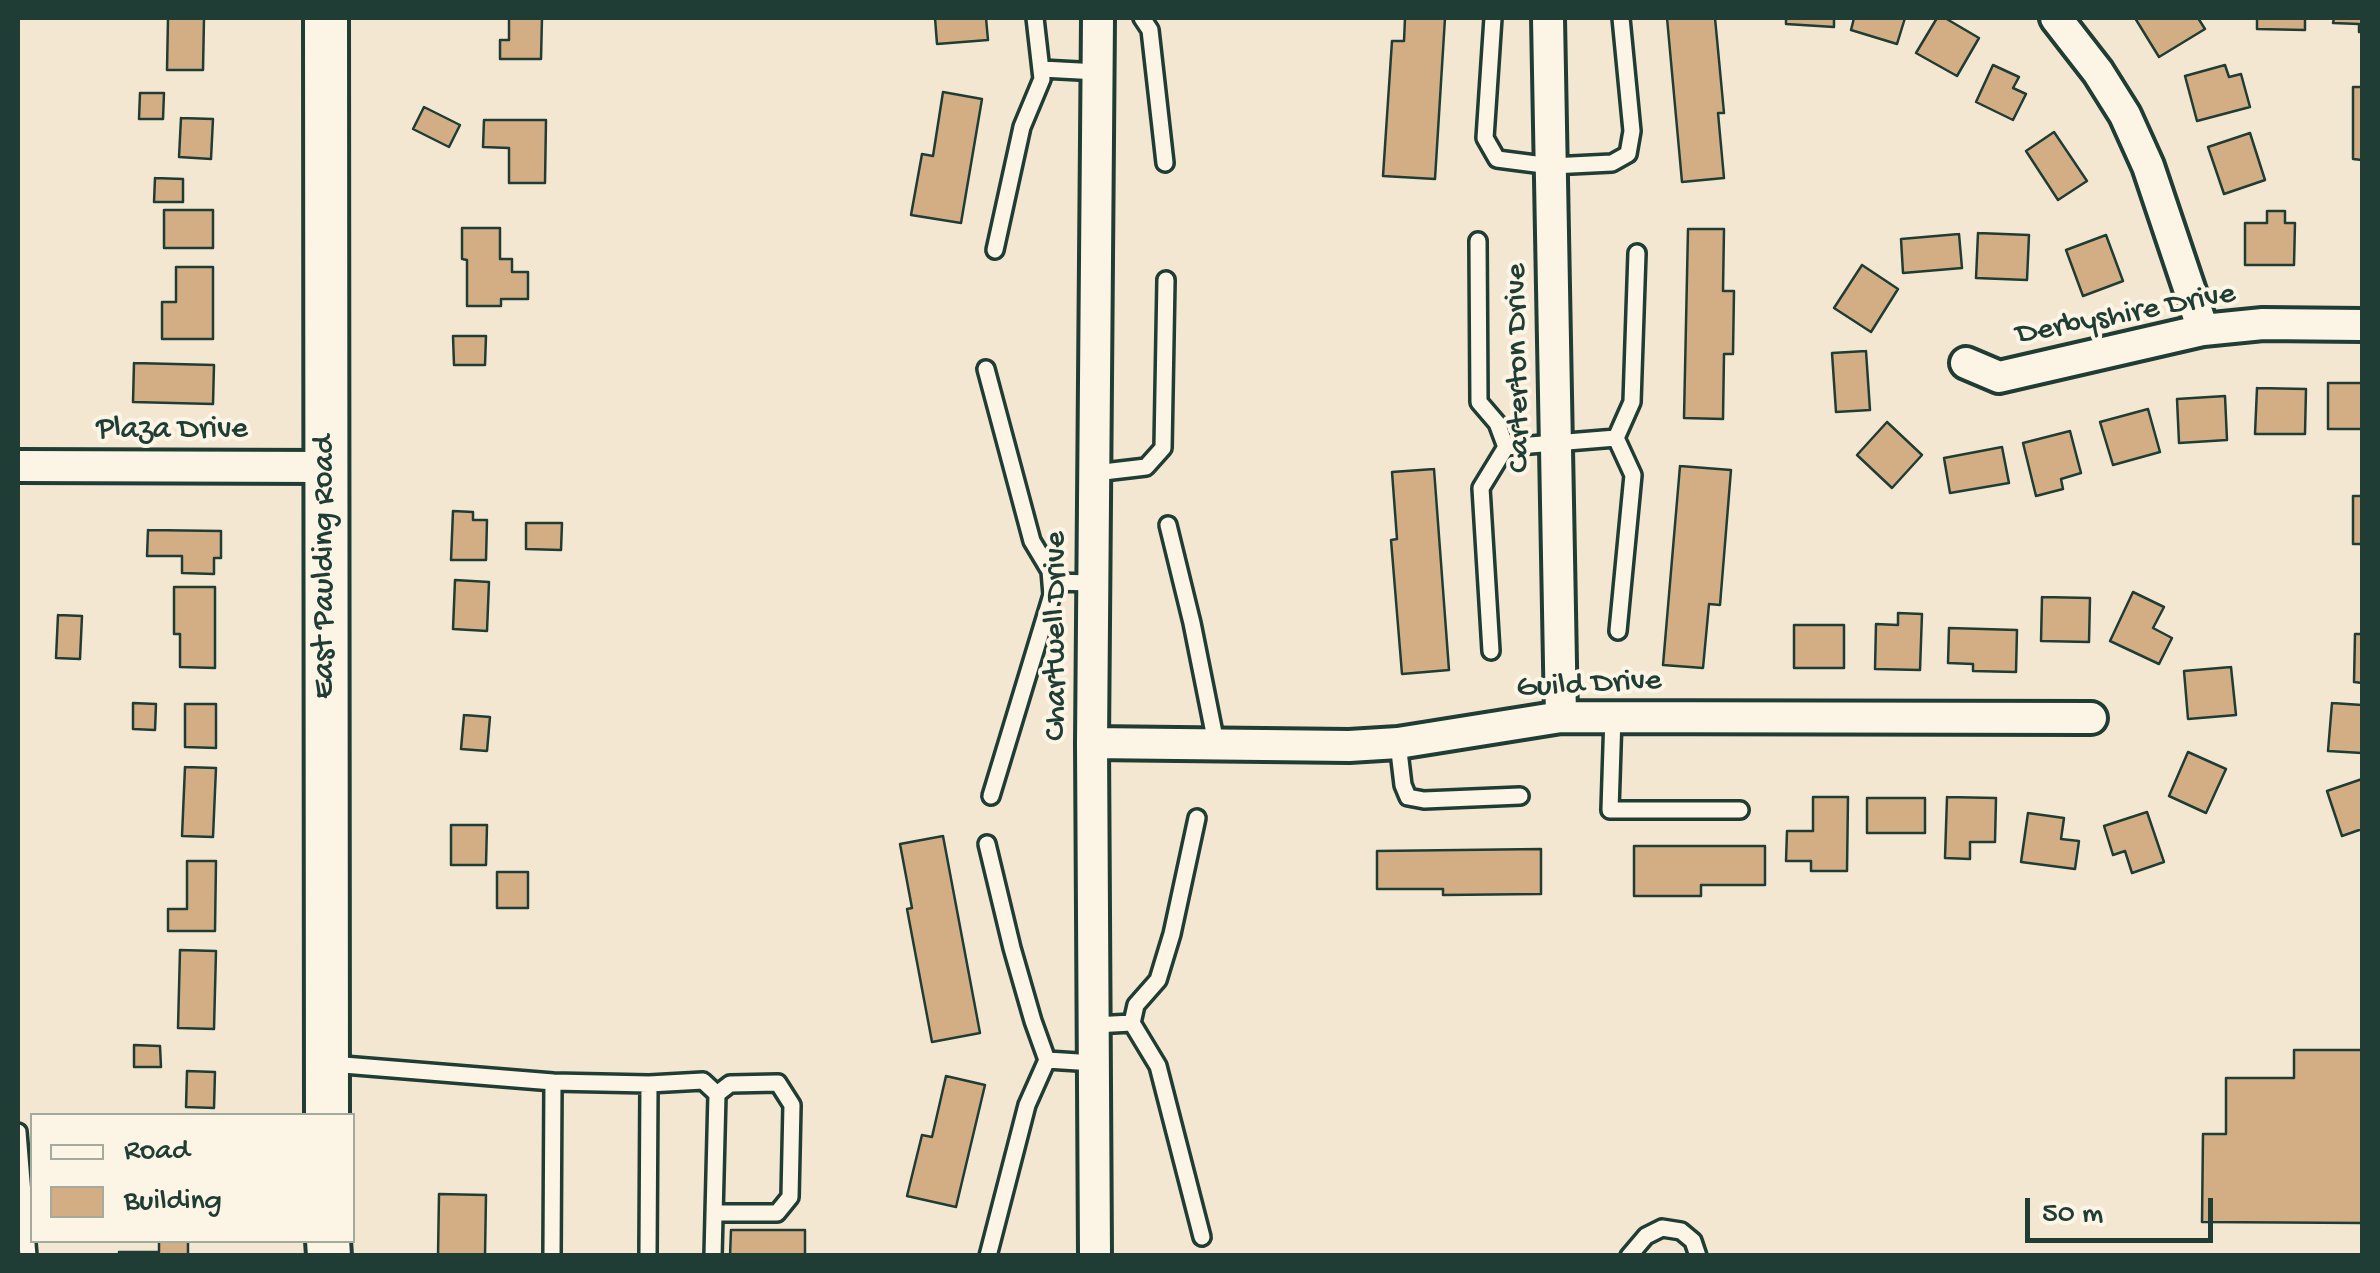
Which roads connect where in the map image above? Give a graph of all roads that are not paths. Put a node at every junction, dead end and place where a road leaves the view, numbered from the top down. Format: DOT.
graph roads {
  1 [pos="326,18"];
  2 [pos="1035,18"];
  3 [pos="1098,18"];
  4 [pos="1142,18"];
  5 [pos="1493,18"];
  6 [pos="1548,18"];
  7 [pos="1621,18"];
  8 [pos="2056,18"];
  9 [pos="1042,69"];
  10 [pos="1098,72"];
  11 [pos="1166,163"];
  12 [pos="1551,166"];
  13 [pos="1478,240"];
  14 [pos="995,250"];
  15 [pos="1637,254"];
  16 [pos="1166,280"];
  17 [pos="2362,325"];
  18 [pos="2202,330"];
  19 [pos="1966,363"];
  20 [pos="986,369"];
  21 [pos="1616,438"];
  22 [pos="1556,441"];
  23 [pos="1506,447"];
  24 [pos="18,466"];
  25 [pos="326,467"];
  26 [pos="1095,474"];
  27 [pos="1168,525"];
  28 [pos="1051,582"];
  29 [pos="1094,583"];
  30 [pos="1618,630"];
  31 [pos="1491,651"];
  32 [pos="1561,716"];
  33 [pos="1613,716"];
  34 [pos="2091,718"];
  35 [pos="1092,743"];
  36 [pos="1216,743"];
  37 [pos="1398,743"];
  38 [pos="991,796"];
  39 [pos="1520,796"];
  40 [pos="1740,810"];
  41 [pos="1197,818"];
  42 [pos="987,844"];
  43 [pos="1132,1023"];
  44 [pos="1094,1026"];
  45 [pos="1048,1060"];
  46 [pos="1094,1063"];
  47 [pos="327,1064"];
  48 [pos="553,1082"];
  49 [pos="649,1084"];
  50 [pos="717,1094"];
  51 [pos="328,1113"];
  52 [pos="18,1132"];
  53 [pos="714,1213"];
  54 [pos="22,1233"];
  55 [pos="1202,1237"];
  56 [pos="28,1256"];
  57 [pos="552,1256"];
  58 [pos="648,1256"];
  59 [pos="714,1256"];
  60 [pos="988,1256"];
  61 [pos="1095,1256"];
  62 [pos="1629,1256"];
  63 [pos="1698,1256"];
  1 -- 25 [label="main road, East Paulding Road"];
  2 -- 9 [label="lane"];
  3 -- 10 [label="street, Chartwell Drive"];
  4 -- 11 [label="lane"];
  5 -- 12 [label="lane"];
  6 -- 12 [label="street, Carterton Drive"];
  7 -- 12 [label="lane"];
  8 -- 18 [label="street"];
  9 -- 10 [label="lane"];
  9 -- 14 [label="lane"];
  10 -- 26 [label="street, Chartwell Drive"];
  12 -- 22 [label="street, Carterton Drive"];
  13 -- 23 [label="lane"];
  15 -- 21 [label="lane"];
  16 -- 26 [label="lane"];
  17 -- 18 [label="street, Derbyshire Drive"];
  18 -- 19 [label="street, Derbyshire Drive"];
  20 -- 28 [label="lane"];
  21 -- 22 [label="lane"];
  21 -- 30 [label="lane"];
  22 -- 23 [label="lane"];
  22 -- 32 [label="street, Carterton Drive"];
  23 -- 31 [label="lane"];
  24 -- 25 [label="street, Plaza Drive"];
  25 -- 47 [label="main road, East Paulding Road"];
  26 -- 29 [label="street, Chartwell Drive"];
  27 -- 36 [label="lane"];
  28 -- 29 [label="lane"];
  28 -- 38 [label="lane"];
  29 -- 35 [label="street, Chartwell Drive"];
  32 -- 33 [label="street, Guild Drive"];
  32 -- 37 [label="street, Guild Drive"];
  33 -- 34 [label="street, Guild Drive"];
  33 -- 40 [label="lane"];
  35 -- 36 [label="street, Guild Drive"];
  35 -- 44 [label="street, Chartwell Drive"];
  36 -- 37 [label="street, Guild Drive"];
  37 -- 39 [label="lane"];
  41 -- 43 [label="lane"];
  42 -- 45 [label="lane"];
  43 -- 44 [label="lane"];
  43 -- 55 [label="lane"];
  44 -- 46 [label="street, Chartwell Drive"];
  45 -- 46 [label="lane"];
  45 -- 60 [label="lane"];
  46 -- 61 [label="street, Chartwell Drive"];
  47 -- 48 [label="lane"];
  47 -- 51 [label="main road, East Paulding Road"];
  48 -- 49 [label="lane"];
  48 -- 57 [label="lane"];
  49 -- 50 [label="lane"];
  49 -- 58 [label="lane"];
  50 -- 53 [label="lane"];
  50 -- 53 [label="lane"];
  52 -- 54 [label="lane"];
  53 -- 59 [label="lane"];
  54 -- 56 [label="lane"];
  62 -- 63 [label="lane"];
}
